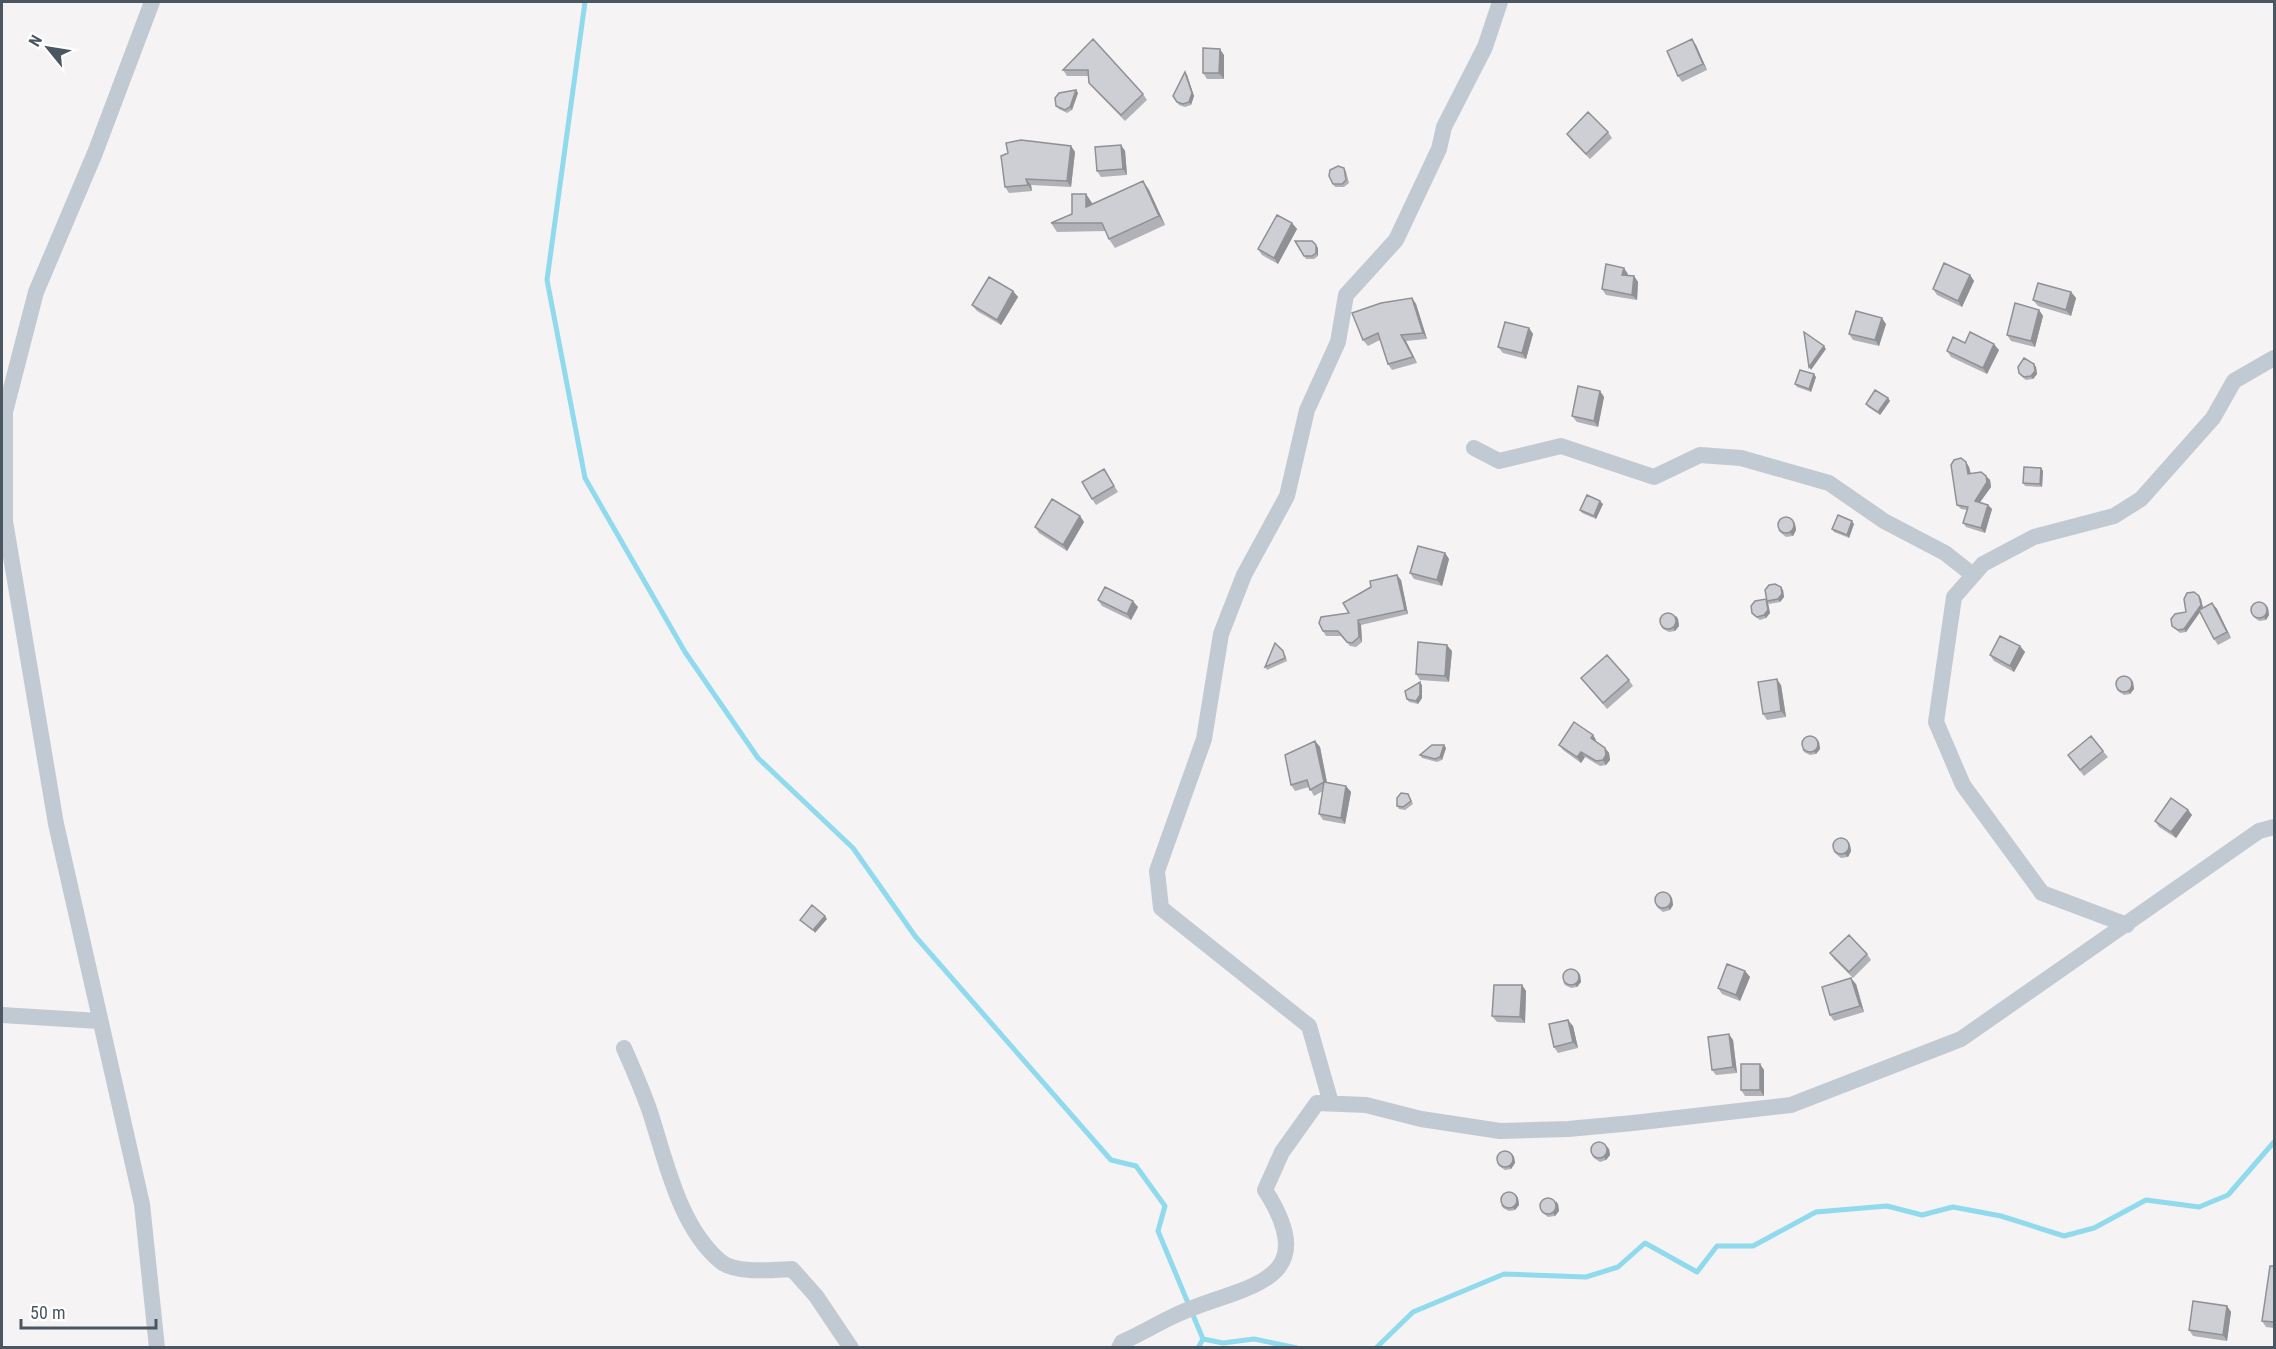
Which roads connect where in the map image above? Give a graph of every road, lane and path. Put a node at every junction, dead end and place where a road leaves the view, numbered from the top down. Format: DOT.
graph roads {
  1 [pos="152,2"];
  2 [pos="1500,2"];
  3 [pos="2274,358"];
  4 [pos="1474,448"];
  5 [pos="1973,575"];
  6 [pos="2274,827"];
  7 [pos="2127,925"];
  8 [pos="2,1015"];
  9 [pos="99,1021"];
  10 [pos="624,1048"];
  11 [pos="1331,1103"];
  12 [pos="157,1347"];
  13 [pos="851,1347"];
  14 [pos="1119,1347"];
  1 -- 9 [label="street"];
  2 -- 11 [label="street"];
  3 -- 5 [label="street"];
  4 -- 5 [label="street"];
  5 -- 7 [label="street"];
  6 -- 7 [label="street"];
  7 -- 11 [label="street"];
  8 -- 9 [label="street"];
  9 -- 12 [label="street"];
  10 -- 13 [label="street"];
  11 -- 14 [label="street"];
}
